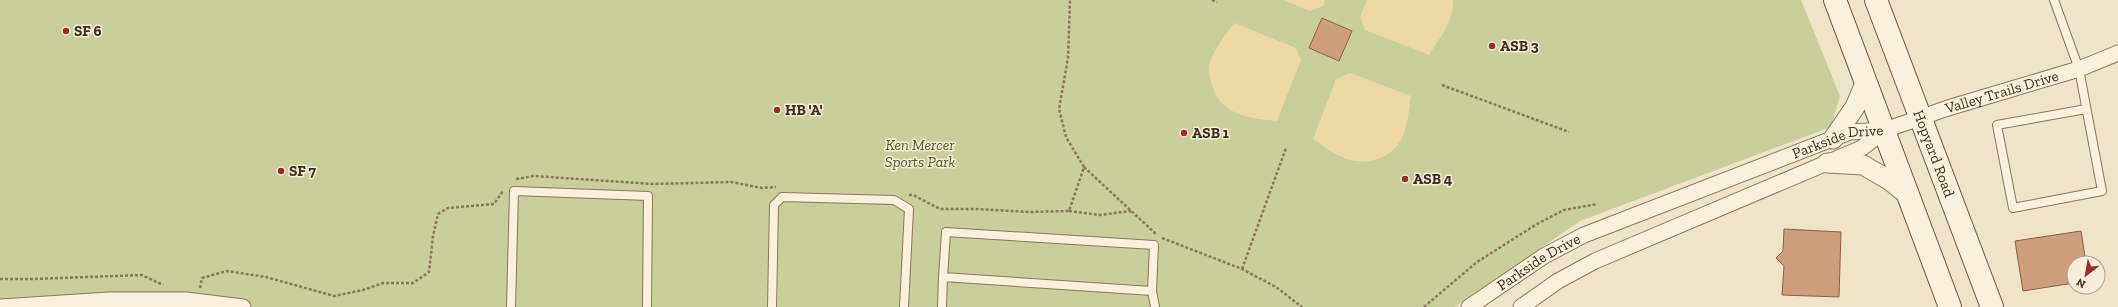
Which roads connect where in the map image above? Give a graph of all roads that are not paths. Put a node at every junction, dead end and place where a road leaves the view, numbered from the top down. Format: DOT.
graph roads {
  1 [pos="1836,0"];
  2 [pos="1876,0"];
  3 [pos="2054,0"];
  4 [pos="2118,53"];
  5 [pos="2079,69"];
  6 [pos="1866,81"];
  7 [pos="2086,109"];
  8 [pos="1921,117"];
  9 [pos="1885,130"];
  10 [pos="1833,139"];
  11 [pos="1827,163"];
  12 [pos="1908,195"];
  13 [pos="943,277"];
  14 [pos="1152,290"];
  15 [pos="0,307"];
  16 [pos="243,307"];
  17 [pos="511,307"];
  18 [pos="647,307"];
  19 [pos="772,307"];
  20 [pos="904,307"];
  21 [pos="942,307"];
  22 [pos="1155,307"];
  23 [pos="1469,307"];
  24 [pos="1521,307"];
  25 [pos="1950,307"];
  26 [pos="1992,307"];
  1 -- 6 [label="main road"];
  2 -- 8 [label="main road, Hopyard Road"];
  3 -- 5 [label="lane"];
  4 -- 5 [label="street, Valley Trails Drive"];
  5 -- 7 [label="lane"];
  5 -- 8 [label="street, Valley Trails Drive"];
  6 -- 9 [label="main road"];
  6 -- 10 [label="street"];
  7 -- 7 [label="lane"];
  8 -- 9 [label="street, Valley Trails Drive"];
  8 -- 26 [label="main road, Hopyard Road"];
  9 -- 10 [label="street, Parkside Drive"];
  9 -- 11 [label="street, Parkside Drive"];
  9 -- 12 [label="main road"];
  10 -- 23 [label="street, Parkside Drive"];
  11 -- 12 [label="street"];
  11 -- 24 [label="street, Parkside Drive"];
  12 -- 25 [label="main road"];
  13 -- 14 [label="lane"];
  13 -- 14 [label="lane"];
  13 -- 21 [label="lane"];
  14 -- 22 [label="lane"];
  15 -- 16 [label="street"];
  17 -- 18 [label="lane"];
  19 -- 20 [label="lane"];
}
